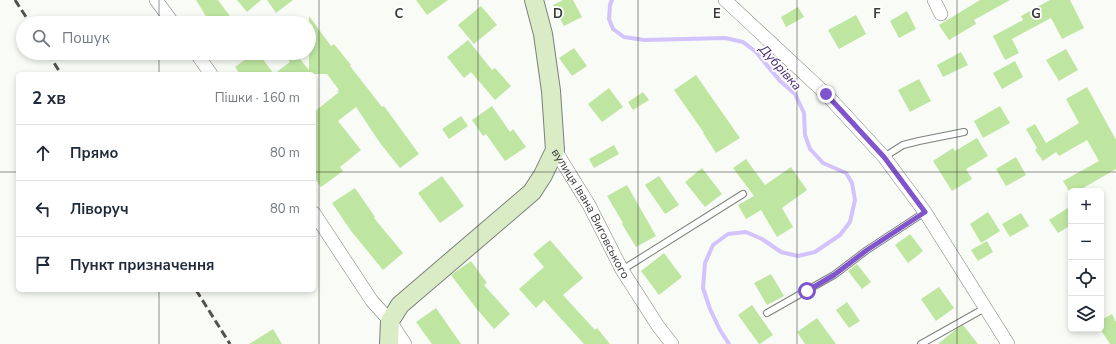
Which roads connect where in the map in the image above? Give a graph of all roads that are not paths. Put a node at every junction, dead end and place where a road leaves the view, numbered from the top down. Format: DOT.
graph roads {
  1 [pos="156,0"];
  2 [pos="534,0"];
  3 [pos="725,0"];
  4 [pos="934,0"];
  5 [pos="941,14"];
  6 [pos="168,16"];
  7 [pos="201,60"];
  8 [pos="210,72"];
  9 [pos="964,132"];
  10 [pos="556,150"];
  11 [pos="884,157"];
  12 [pos="743,194"];
  13 [pos="925,212"];
  14 [pos="316,216"];
  15 [pos="622,270"];
  16 [pos="985,308"];
  17 [pos="767,313"];
  18 [pos="390,321"];
  19 [pos="389,344"];
  20 [pos="405,344"];
  21 [pos="672,344"];
  22 [pos="921,344"];
  23 [pos="1008,344"];
  1 -- 6 [label="street"];
  2 -- 10 [label="main road, вулиця Івана Виговського"];
  3 -- 11 [label="street"];
  4 -- 5 [label="street"];
  7 -- 8 [label="street"];
  9 -- 11 [label="lane"];
  10 -- 15 [label="street, вулиця Івана Виговського"];
  10 -- 18 [label="main road"];
  11 -- 13 [label="street"];
  12 -- 15 [label="lane"];
  13 -- 16 [label="street"];
  13 -- 17 [label="lane"];
  14 -- 18 [label="street"];
  15 -- 21 [label="street, вулиця Івана Виговського"];
  16 -- 22 [label="lane"];
  16 -- 23 [label="street"];
  18 -- 19 [label="main road"];
  18 -- 20 [label="street"];
}
